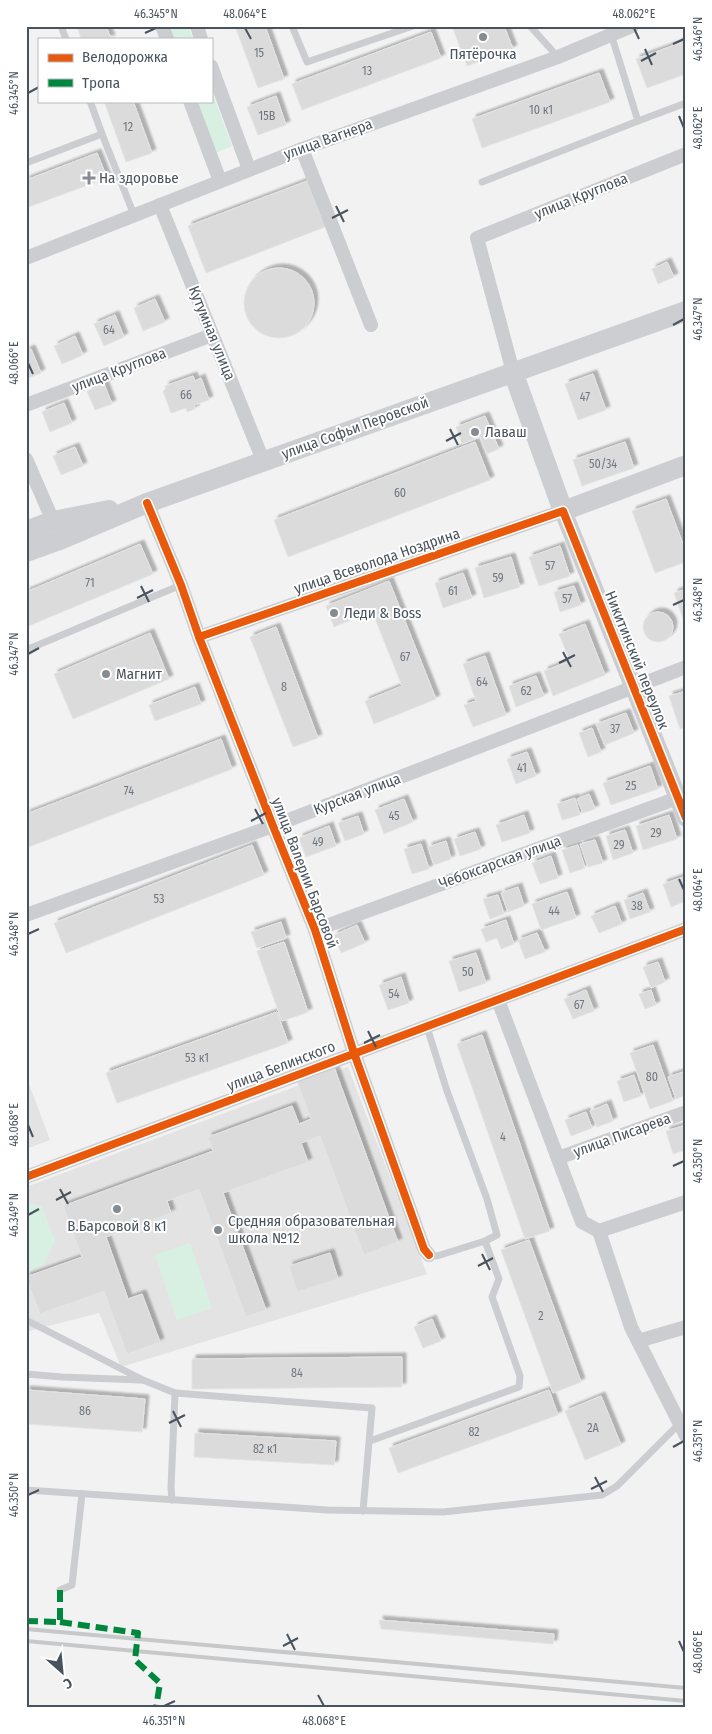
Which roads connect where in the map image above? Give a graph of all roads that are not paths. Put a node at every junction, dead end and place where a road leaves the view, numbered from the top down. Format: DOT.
graph roads {
  1 [pos="61,26"];
  2 [pos="162,26"];
  3 [pos="196,26"];
  4 [pos="292,26"];
  5 [pos="412,26"];
  6 [pos="530,26"];
  7 [pos="632,26"];
  8 [pos="611,34"];
  9 [pos="66,38"];
  10 [pos="166,38"];
  11 [pos="201,38"];
  12 [pos="558,57"];
  13 [pos="212,69"];
  14 [pos="90,102"];
  15 [pos="190,102"];
  16 [pos="686,103"];
  17 [pos="638,121"];
  18 [pos="102,134"];
  19 [pos="302,149"];
  20 [pos="686,154"];
  21 [pos="26,163"];
  22 [pos="249,169"];
  23 [pos="220,181"];
  24 [pos="482,182"];
  25 [pos="160,205"];
  26 [pos="134,216"];
  27 [pos="26,258"];
  28 [pos="686,311"];
  29 [pos="371,325"];
  30 [pos="212,335"];
  31 [pos="513,372"];
  32 [pos="26,405"];
  33 [pos="26,459"];
  34 [pos="261,462"];
  35 [pos="686,465"];
  36 [pos="147,503"];
  37 [pos="563,511"];
  38 [pos="53,521"];
  39 [pos="26,531"];
  40 [pos="26,552"];
  41 [pos="181,585"];
  42 [pos="199,637"];
  43 [pos="26,650"];
  44 [pos="686,668"];
  45 [pos="634,687"];
  46 [pos="682,796"];
  47 [pos="686,818"];
  48 [pos="272,826"];
  49 [pos="26,915"];
  50 [pos="315,930"];
  51 [pos="686,930"];
  52 [pos="498,1000"];
  53 [pos="427,1027"];
  54 [pos="354,1053"];
  55 [pos="686,1112"];
  56 [pos="558,1158"];
  57 [pos="26,1176"];
  58 [pos="686,1202"];
  59 [pos="599,1231"];
  60 [pos="484,1241"];
  61 [pos="429,1255"];
  62 [pos="26,1320"];
  63 [pos="686,1327"];
  64 [pos="638,1341"];
  65 [pos="26,1374"];
  66 [pos="144,1380"];
  67 [pos="175,1392"];
  68 [pos="682,1430"];
  69 [pos="370,1441"];
  70 [pos="26,1490"];
  71 [pos="82,1494"];
  72 [pos="172,1500"];
  73 [pos="363,1511"];
  74 [pos="60,1590"];
  1 -- 9 [label="lane"];
  2 -- 10 [label="street"];
  3 -- 11 [label="street"];
  4 -- 5 [label="lane"];
  6 -- 12 [label="lane"];
  7 -- 8 [label="street, улица Вагнера"];
  8 -- 12 [label="street, улица Вагнера"];
  8 -- 17 [label="lane"];
  12 -- 19 [label="street, улица Вагнера"];
  13 -- 22 [label="street"];
  14 -- 18 [label="lane"];
  15 -- 23 [label="street"];
  16 -- 17 [label="lane"];
  17 -- 24 [label="lane"];
  18 -- 21 [label="lane"];
  18 -- 26 [label="lane"];
  19 -- 22 [label="street, улица Вагнера"];
  19 -- 29 [label="street"];
  20 -- 31 [label="street, улица Круглова"];
  22 -- 23 [label="street, улица Вагнера"];
  23 -- 25 [label="street, улица Вагнера"];
  25 -- 26 [label="street, улица Вагнера"];
  25 -- 30 [label="street, Кутумная улица"];
  26 -- 27 [label="street, улица Вагнера"];
  28 -- 31 [label="main road, улица Софьи Перовской"];
  30 -- 32 [label="street, улица Круглова"];
  30 -- 34 [label="street, Кутумная улица"];
  31 -- 34 [label="main road, улица Софьи Перовской"];
  31 -- 37 [label="main road, Никитинский переулок"];
  33 -- 38 [label="street"];
  34 -- 36 [label="main road, улица Софьи Перовской"];
  35 -- 37 [label="main road, улица Всеволода Ноздрина"];
  36 -- 38 [label="main road"];
  36 -- 40 [label="main road, улица Софьи Перовской"];
  36 -- 41 [label="street, улица Валерии Барсовой"];
  37 -- 42 [label="street, улица Всеволода Ноздрина"];
  37 -- 45 [label="street, Никитинский переулок"];
  38 -- 39 [label="main road"];
  41 -- 42 [label="street, улица Валерии Барсовой"];
  41 -- 43 [label="lane"];
  42 -- 48 [label="street, улица Валерии Барсовой"];
  44 -- 45 [label="street, Курская улица"];
  45 -- 46 [label="street, Никитинский переулок"];
  45 -- 48 [label="street, Курская улица"];
  46 -- 47 [label="street, Никитинский переулок"];
  46 -- 50 [label="street, Чебоксарская улица"];
  48 -- 49 [label="street, Курская улица"];
  48 -- 50 [label="street, улица Валерии Барсовой"];
  50 -- 54 [label="street, улица Валерии Барсовой"];
  51 -- 52 [label="street, улица Белинского"];
  52 -- 53 [label="street, улица Белинского"];
  52 -- 56 [label="street"];
  53 -- 54 [label="street, улица Белинского"];
  53 -- 60 [label="lane"];
  54 -- 57 [label="street, улица Белинского"];
  54 -- 61 [label="street, улица Валерии Барсовой"];
  55 -- 56 [label="street, улица Писарева"];
  56 -- 59 [label="street"];
  58 -- 59 [label="street"];
  59 -- 64 [label="street"];
  60 -- 61 [label="lane"];
  60 -- 69 [label="lane"];
  62 -- 66 [label="lane"];
  63 -- 64 [label="street"];
  64 -- 68 [label="street"];
  65 -- 66 [label="lane"];
  66 -- 67 [label="lane"];
  67 -- 69 [label="lane"];
  67 -- 72 [label="lane"];
  68 -- 73 [label="lane"];
  69 -- 73 [label="lane"];
  70 -- 71 [label="lane"];
  71 -- 72 [label="lane"];
  71 -- 74 [label="lane"];
  72 -- 73 [label="lane"];
}
